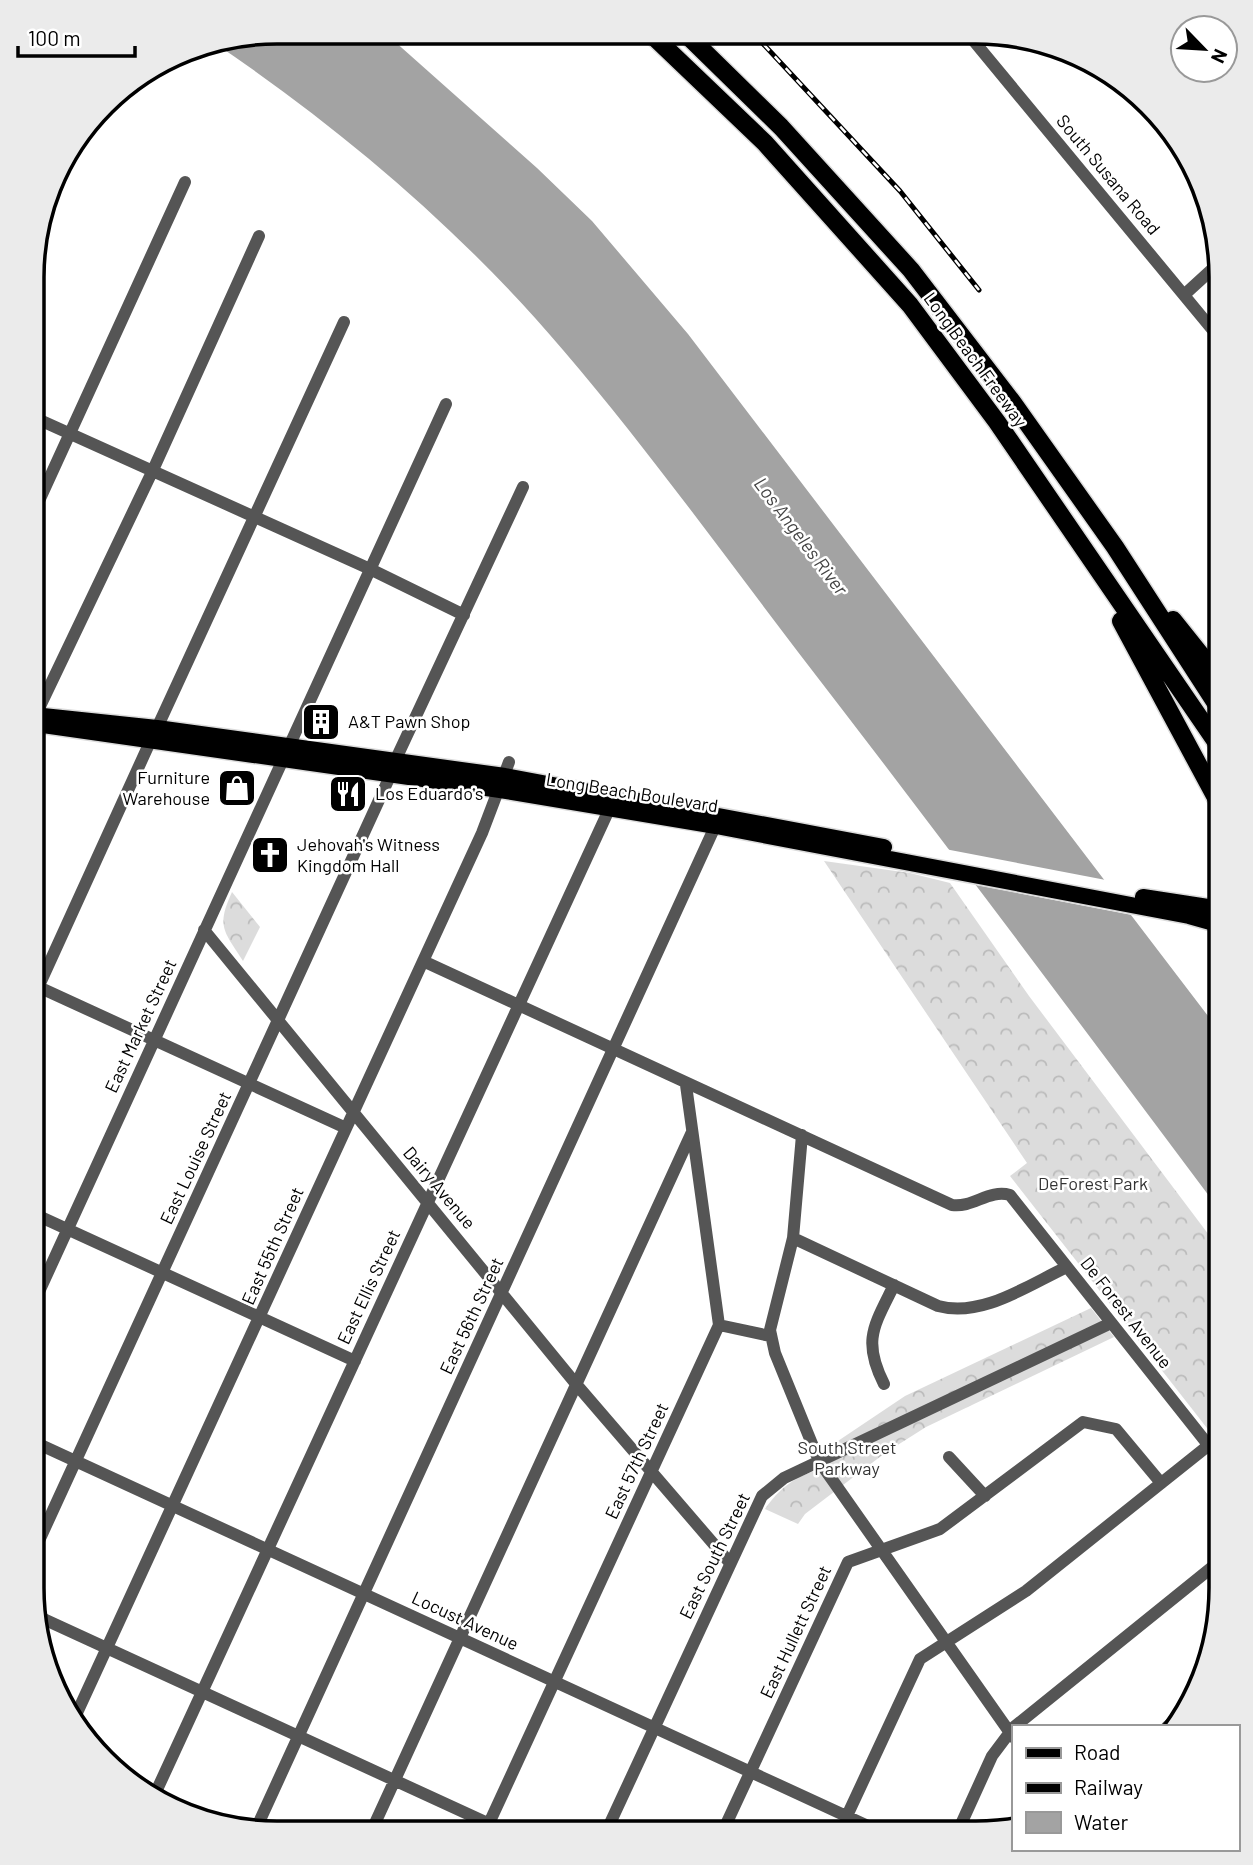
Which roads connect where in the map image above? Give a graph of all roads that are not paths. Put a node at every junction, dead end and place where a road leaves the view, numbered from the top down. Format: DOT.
graph roads {
  1 [pos="662,44"];
  2 [pos="696,44"];
  3 [pos="976,44"];
  4 [pos="186,182"];
  5 [pos="259,236"];
  6 [pos="1209,271"];
  7 [pos="1184,295"];
  8 [pos="344,322"];
  9 [pos="1209,325"];
  10 [pos="446,404"];
  11 [pos="44,422"];
  12 [pos="70,434"];
  13 [pos="153,470"];
  14 [pos="523,487"];
  15 [pos="44,490"];
  16 [pos="254,516"];
  17 [pos="1077,541"];
  18 [pos="1115,547"];
  19 [pos="370,569"];
  20 [pos="464,615"];
  21 [pos="1209,665"];
  22 [pos="1209,692"];
  23 [pos="44,697"];
  24 [pos="44,715"];
  25 [pos="1209,731"];
  26 [pos="153,735"];
  27 [pos="284,753"];
  28 [pos="393,768"];
  29 [pos="505,776"];
  30 [pos="1209,785"];
  31 [pos="612,802"];
  32 [pos="718,820"];
  33 [pos="1155,905"];
  34 [pos="1209,908"];
  35 [pos="1209,921"];
  36 [pos="204,930"];
  37 [pos="422,961"];
  38 [pos="44,968"];
  39 [pos="44,989"];
  40 [pos="518,1005"];
  41 [pos="278,1021"];
  42 [pos="154,1040"];
  43 [pos="614,1051"];
  44 [pos="249,1083"];
  45 [pos="686,1084"];
  46 [pos="353,1113"];
  47 [pos="346,1128"];
  48 [pos="692,1131"];
  49 [pos="802,1135"];
  50 [pos="428,1201"];
  51 [pos="44,1218"];
  52 [pos="67,1229"];
  53 [pos="793,1238"];
  54 [pos="1067,1267"];
  55 [pos="162,1273"];
  56 [pos="44,1280"];
  57 [pos="894,1285"];
  58 [pos="502,1294"];
  59 [pos="259,1317"];
  60 [pos="1111,1323"];
  61 [pos="719,1325"];
  62 [pos="770,1336"];
  63 [pos="355,1361"];
  64 [pos="576,1384"];
  65 [pos="884,1384"];
  66 [pos="1209,1445"];
  67 [pos="44,1447"];
  68 [pos="949,1457"];
  69 [pos="75,1461"];
  70 [pos="819,1461"];
  71 [pos="650,1472"];
  72 [pos="1161,1483"];
  73 [pos="985,1496"];
  74 [pos="172,1506"];
  75 [pos="44,1529"];
  76 [pos="882,1549"];
  77 [pos="267,1550"];
  78 [pos="730,1563"];
  79 [pos="1209,1570"];
  80 [pos="364,1594"];
  81 [pos="46,1620"];
  82 [pos="459,1638"];
  83 [pos="946,1641"];
  84 [pos="107,1648"];
  85 [pos="554,1682"];
  86 [pos="202,1692"];
  87 [pos="78,1710"];
  88 [pos="1019,1725"];
  89 [pos="654,1728"];
  90 [pos="1012,1731"];
  91 [pos="299,1736"];
  92 [pos="750,1772"];
  93 [pos="394,1781"];
  94 [pos="158,1788"];
  95 [pos="847,1816"];
  96 [pos="261,1820"];
  97 [pos="376,1821"];
  98 [pos="473,1821"];
  99 [pos="490,1821"];
  100 [pos="611,1821"];
  101 [pos="728,1821"];
  102 [pos="845,1821"];
  103 [pos="858,1821"];
  104 [pos="962,1821"];
  1 -- 17 [label="highway, Long Beach Freeway"];
  2 -- 18 [label="highway, Long Beach Freeway"];
  3 -- 7 [label="street, South Susana Road"];
  4 -- 12 [label="street"];
  5 -- 13 [label="street"];
  6 -- 7 [label="street"];
  7 -- 9 [label="street, South Susana Road"];
  8 -- 16 [label="street"];
  10 -- 19 [label="street, East Market Street"];
  11 -- 12 [label="street"];
  12 -- 13 [label="street"];
  12 -- 15 [label="street"];
  13 -- 16 [label="street"];
  13 -- 23 [label="street"];
  14 -- 20 [label="street, East Louise Street"];
  16 -- 19 [label="street"];
  16 -- 26 [label="street"];
  17 -- 25 [label="highway, Long Beach Freeway"];
  17 -- 30 [label="highway"];
  18 -- 21 [label="highway"];
  18 -- 22 [label="highway, Long Beach Freeway"];
  19 -- 20 [label="street"];
  19 -- 27 [label="street, East Market Street"];
  20 -- 28 [label="street, East Louise Street"];
  24 -- 26 [label="main road, Long Beach Boulevard"];
  26 -- 27 [label="main road, Long Beach Boulevard"];
  26 -- 38 [label="street"];
  27 -- 28 [label="main road, Long Beach Boulevard"];
  27 -- 36 [label="street, East Market Street"];
  28 -- 29 [label="main road, Long Beach Boulevard"];
  28 -- 41 [label="street, East Louise Street"];
  29 -- 31 [label="main road, Long Beach Boulevard"];
  29 -- 37 [label="street, East 55th Street"];
  31 -- 32 [label="main road, Long Beach Boulevard"];
  31 -- 40 [label="street, East Ellis Street"];
  32 -- 33 [label="main road, Long Beach Boulevard"];
  32 -- 43 [label="street, East 56th Street"];
  33 -- 34 [label="main road, Long Beach Boulevard"];
  33 -- 35 [label="main road, Long Beach Boulevard"];
  36 -- 41 [label="street, Dairy Avenue"];
  36 -- 42 [label="street, East Market Street"];
  37 -- 40 [label="street"];
  37 -- 46 [label="street, East 55th Street"];
  39 -- 42 [label="street"];
  40 -- 43 [label="street"];
  40 -- 50 [label="street, East Ellis Street"];
  41 -- 44 [label="street, East Louise Street"];
  41 -- 46 [label="street, Dairy Avenue"];
  42 -- 44 [label="street"];
  42 -- 52 [label="street, East Market Street"];
  43 -- 45 [label="street"];
  43 -- 58 [label="street, East 56th Street"];
  44 -- 47 [label="street"];
  44 -- 55 [label="street, East Louise Street"];
  45 -- 48 [label="street"];
  45 -- 49 [label="street"];
  46 -- 47 [label="street, East 55th Street"];
  46 -- 50 [label="street, Dairy Avenue"];
  47 -- 59 [label="street, East 55th Street"];
  48 -- 61 [label="street"];
  48 -- 64 [label="street"];
  49 -- 53 [label="street"];
  49 -- 54 [label="street, De Forest Avenue"];
  50 -- 58 [label="street, Dairy Avenue"];
  50 -- 63 [label="street, East Ellis Street"];
  51 -- 52 [label="street"];
  52 -- 55 [label="street"];
  52 -- 56 [label="street, East Market Street"];
  53 -- 57 [label="street"];
  53 -- 62 [label="street"];
  54 -- 57 [label="street"];
  54 -- 60 [label="street, De Forest Avenue"];
  55 -- 59 [label="street"];
  55 -- 69 [label="street, East Louise Street"];
  57 -- 65 [label="street"];
  58 -- 64 [label="street, Dairy Avenue"];
  58 -- 80 [label="street, East 56th Street"];
  59 -- 63 [label="street"];
  59 -- 74 [label="street, East 55th Street"];
  60 -- 66 [label="street, De Forest Avenue"];
  60 -- 70 [label="street, East South Street"];
  61 -- 62 [label="street"];
  61 -- 71 [label="street, East 57th Street"];
  62 -- 70 [label="street"];
  63 -- 77 [label="street, East Ellis Street"];
  64 -- 71 [label="street, Dairy Avenue"];
  64 -- 82 [label="street"];
  66 -- 72 [label="street"];
  67 -- 69 [label="street, Locust Avenue"];
  68 -- 73 [label="street"];
  69 -- 74 [label="street, Locust Avenue"];
  69 -- 75 [label="street, East Louise Street"];
  70 -- 76 [label="street"];
  70 -- 78 [label="street, East South Street"];
  71 -- 78 [label="street, Dairy Avenue"];
  71 -- 85 [label="street, East 57th Street"];
  72 -- 73 [label="street, East Hullett Street"];
  72 -- 83 [label="street"];
  73 -- 76 [label="street, East Hullett Street"];
  74 -- 77 [label="street, Locust Avenue"];
  74 -- 84 [label="street, East 55th Street"];
  76 -- 83 [label="street"];
  76 -- 92 [label="street, East Hullett Street"];
  77 -- 80 [label="street, Locust Avenue"];
  77 -- 86 [label="street, East Ellis Street"];
  78 -- 89 [label="street, East South Street"];
  79 -- 88 [label="street"];
  80 -- 82 [label="street, Locust Avenue"];
  80 -- 91 [label="street, East 56th Street"];
  81 -- 84 [label="street"];
  82 -- 85 [label="street, Locust Avenue"];
  82 -- 93 [label="street"];
  83 -- 90 [label="street"];
  83 -- 95 [label="street"];
  84 -- 86 [label="street"];
  84 -- 87 [label="street, East 55th Street"];
  85 -- 89 [label="street, Locust Avenue"];
  85 -- 99 [label="street, East 57th Street"];
  86 -- 91 [label="street"];
  86 -- 94 [label="street, East Ellis Street"];
  89 -- 92 [label="street, Locust Avenue"];
  89 -- 100 [label="street, East South Street"];
  90 -- 104 [label="street"];
  91 -- 93 [label="street"];
  91 -- 96 [label="street, East 56th Street"];
  92 -- 95 [label="street, Locust Avenue"];
  92 -- 101 [label="street, East Hullett Street"];
  93 -- 97 [label="street"];
  93 -- 98 [label="street"];
  95 -- 102 [label="street"];
  95 -- 103 [label="street, Locust Avenue"];
}
